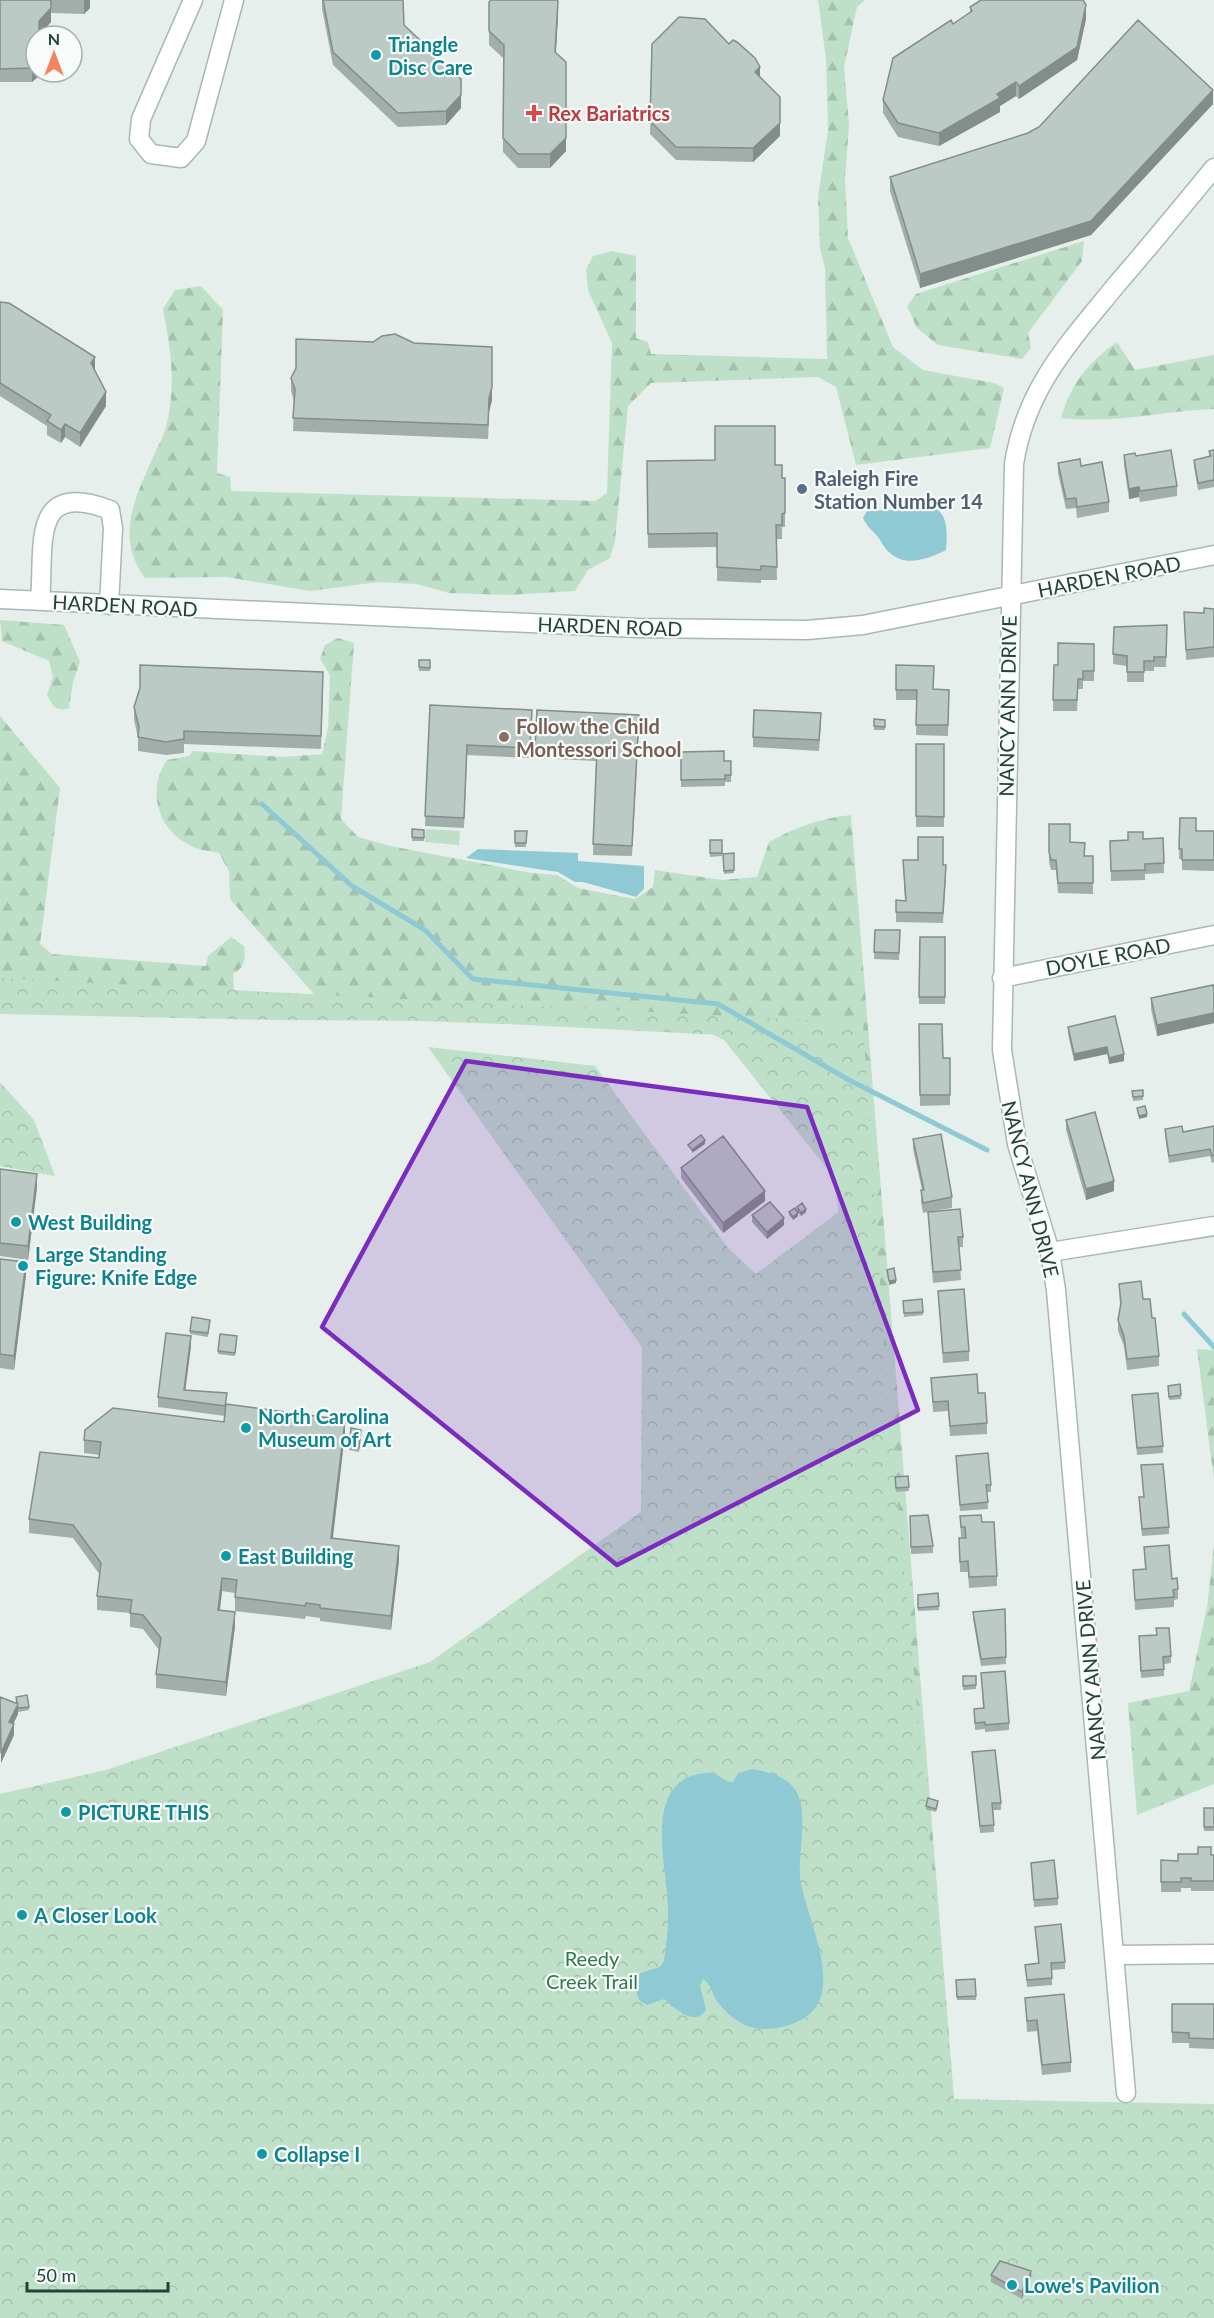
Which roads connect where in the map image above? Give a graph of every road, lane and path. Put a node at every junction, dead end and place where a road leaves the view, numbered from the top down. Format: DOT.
graph roads {
  1 [pos="193,0"];
  2 [pos="234,0"];
  3 [pos="1214,168"];
  4 [pos="1214,555"];
  5 [pos="1009,596"];
  6 [pos="0,599"];
  7 [pos="40,601"];
  8 [pos="109,605"];
  9 [pos="1214,935"];
  10 [pos="1002,978"];
  11 [pos="1214,1226"];
  12 [pos="1050,1252"];
  13 [pos="1214,1954"];
  14 [pos="1115,1955"];
  15 [pos="1126,2093"];
  1 -- 2 [label="street"];
  3 -- 5 [label="street, NANCY ANN DRIVE"];
  4 -- 5 [label="street, HARDEN ROAD"];
  5 -- 8 [label="street, HARDEN ROAD"];
  5 -- 10 [label="street, NANCY ANN DRIVE"];
  6 -- 7 [label="street, HARDEN ROAD"];
  7 -- 8 [label="street, HARDEN ROAD"];
  7 -- 8 [label="street"];
  9 -- 10 [label="street, DOYLE ROAD"];
  10 -- 12 [label="street, NANCY ANN DRIVE"];
  11 -- 12 [label="street"];
  12 -- 14 [label="street, NANCY ANN DRIVE"];
  13 -- 14 [label="street"];
  14 -- 15 [label="street, NANCY ANN DRIVE"];
}
